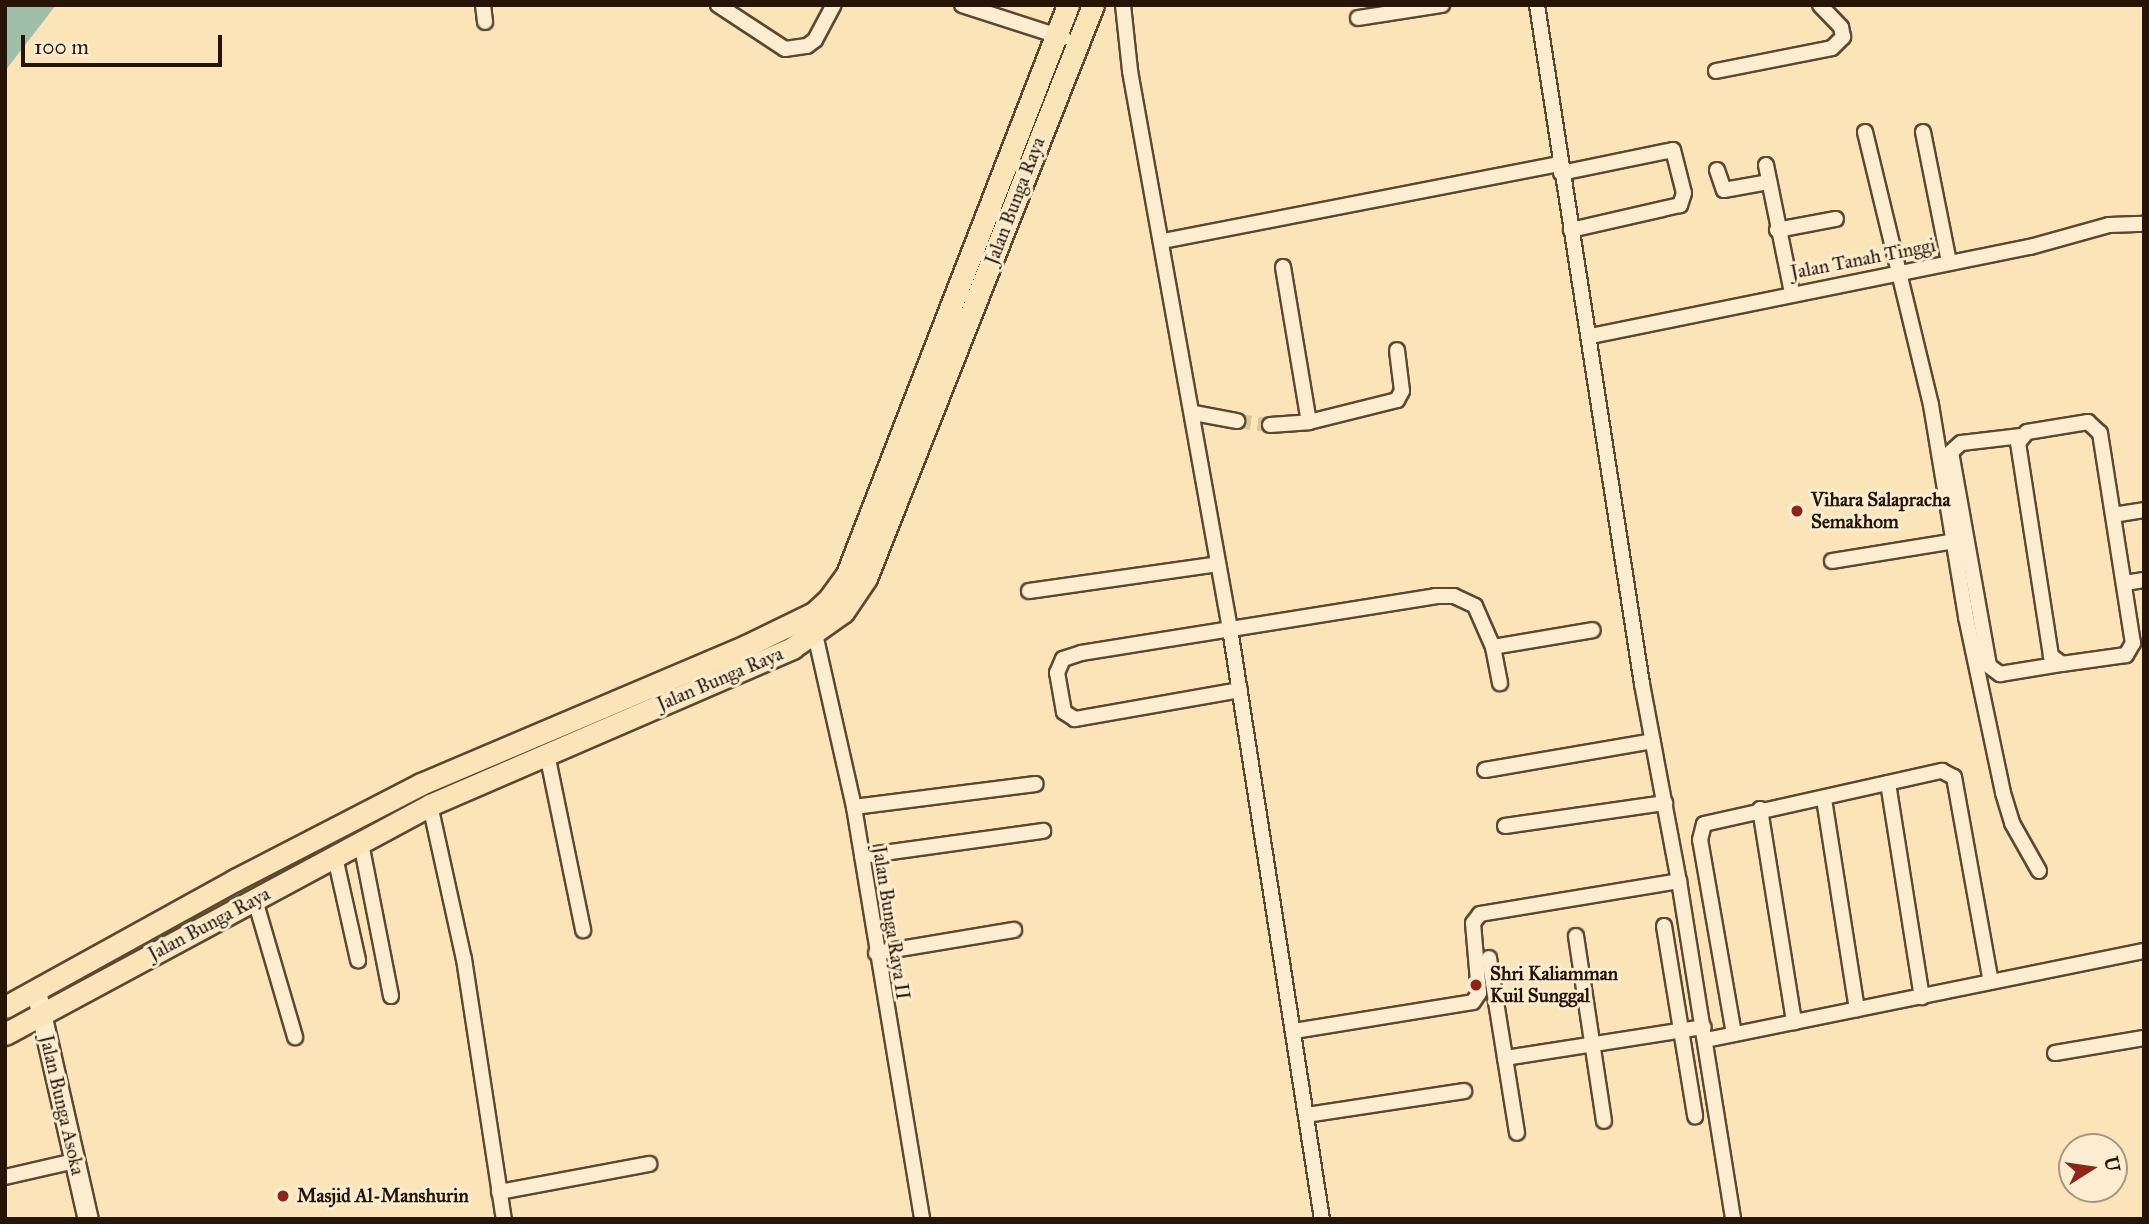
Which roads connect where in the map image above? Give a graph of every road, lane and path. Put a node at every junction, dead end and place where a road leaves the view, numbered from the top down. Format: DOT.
graph roads {
  1 [pos="483,5"];
  2 [pos="718,5"];
  3 [pos="834,5"];
  4 [pos="962,5"];
  5 [pos="1068,5"];
  6 [pos="1093,5"];
  7 [pos="1123,5"];
  8 [pos="1443,5"];
  9 [pos="1537,5"];
  10 [pos="1820,5"];
  11 [pos="1358,18"];
  12 [pos="485,22"];
  13 [pos="1056,35"];
  14 [pos="1077,43"];
  15 [pos="1716,71"];
  16 [pos="1864,132"];
  17 [pos="1923,132"];
  18 [pos="1766,165"];
  19 [pos="1561,169"];
  20 [pos="1717,170"];
  21 [pos="1769,182"];
  22 [pos="1836,219"];
  23 [pos="2144,224"];
  24 [pos="1572,230"];
  25 [pos="1777,230"];
  26 [pos="1163,241"];
  27 [pos="1949,262"];
  28 [pos="1283,267"];
  29 [pos="1899,272"];
  30 [pos="973,279"];
  31 [pos="1792,293"];
  32 [pos="1591,336"];
  33 [pos="1397,350"];
  34 [pos="1194,413"];
  35 [pos="1237,421"];
  36 [pos="1309,422"];
  37 [pos="1270,425"];
  38 [pos="2021,436"];
  39 [pos="2144,510"];
  40 [pos="2113,515"];
  41 [pos="1955,541"];
  42 [pos="1832,561"];
  43 [pos="1218,564"];
  44 [pos="2144,580"];
  45 [pos="2125,583"];
  46 [pos="1029,591"];
  47 [pos="1230,629"];
  48 [pos="1593,630"];
  49 [pos="815,634"];
  50 [pos="1493,647"];
  51 [pos="2138,650"];
  52 [pos="2062,664"];
  53 [pos="1500,683"];
  54 [pos="1240,690"];
  55 [pos="559,724"];
  56 [pos="1653,741"];
  57 [pos="568,745"];
  58 [pos="547,754"];
  59 [pos="1485,770"];
  60 [pos="1888,783"];
  61 [pos="1036,784"];
  62 [pos="1824,799"];
  63 [pos="1665,803"];
  64 [pos="430,805"];
  65 [pos="854,807"];
  66 [pos="1760,809"];
  67 [pos="1505,827"];
  68 [pos="1043,831"];
  69 [pos="361,843"];
  70 [pos="862,856"];
  71 [pos="335,857"];
  72 [pos="2039,872"];
  73 [pos="1679,881"];
  74 [pos="255,900"];
  75 [pos="1664,926"];
  76 [pos="583,930"];
  77 [pos="1014,930"];
  78 [pos="1576,936"];
  79 [pos="2144,951"];
  80 [pos="876,953"];
  81 [pos="1489,958"];
  82 [pos="358,960"];
  83 [pos="1992,982"];
  84 [pos="36,990"];
  85 [pos="391,996"];
  86 [pos="1922,997"];
  87 [pos="5,1007"];
  88 [pos="1857,1009"];
  89 [pos="41,1016"];
  90 [pos="1794,1021"];
  91 [pos="1294,1031"];
  92 [pos="1681,1031"];
  93 [pos="5,1034"];
  94 [pos="1705,1034"];
  95 [pos="1734,1034"];
  96 [pos="295,1037"];
  97 [pos="2144,1038"];
  98 [pos="1594,1044"];
  99 [pos="2055,1053"];
  100 [pos="1505,1058"];
  101 [pos="1464,1091"];
  102 [pos="1306,1115"];
  103 [pos="1695,1116"];
  104 [pos="1604,1121"];
  105 [pos="1517,1133"];
  106 [pos="75,1161"];
  107 [pos="649,1164"];
  108 [pos="5,1177"];
  109 [pos="499,1192"];
  110 [pos="88,1219"];
  111 [pos="504,1219"];
  112 [pos="922,1219"];
  113 [pos="1322,1219"];
  114 [pos="1733,1219"];
  1 -- 12 [label="street"];
  2 -- 3 [label="street"];
  4 -- 13 [label="street"];
  5 -- 13 [label="main road, Jalan Bunga Raya"];
  6 -- 14 [label="main road, Jalan Bunga Raya"];
  7 -- 26 [label="street"];
  8 -- 11 [label="street"];
  9 -- 19 [label="street"];
  10 -- 15 [label="street"];
  13 -- 14 [label="street"];
  13 -- 30 [label="main road, Jalan Bunga Raya"];
  14 -- 30 [label="main road, Jalan Bunga Raya"];
  16 -- 29 [label="street"];
  17 -- 27 [label="street"];
  18 -- 21 [label="street"];
  19 -- 24 [label="street"];
  19 -- 24 [label="street"];
  19 -- 26 [label="street"];
  20 -- 21 [label="street"];
  21 -- 25 [label="street"];
  22 -- 25 [label="street"];
  23 -- 27 [label="street, Jalan Tanah Tinggi"];
  24 -- 32 [label="street"];
  25 -- 31 [label="street"];
  26 -- 34 [label="street"];
  27 -- 29 [label="street, Jalan Tanah Tinggi"];
  28 -- 36 [label="street"];
  29 -- 31 [label="street, Jalan Tanah Tinggi"];
  29 -- 41 [label="street"];
  30 -- 49 [label="main road, Jalan Bunga Raya"];
  30 -- 55 [label="main road, Jalan Bunga Raya"];
  31 -- 32 [label="street, Jalan Tanah Tinggi"];
  32 -- 56 [label="street"];
  33 -- 36 [label="street"];
  34 -- 35 [label="street"];
  34 -- 43 [label="street"];
  36 -- 37 [label="street"];
  38 -- 40 [label="street"];
  38 -- 52 [label="street"];
  38 -- 52 [label="street"];
  39 -- 40 [label="street"];
  40 -- 45 [label="street"];
  41 -- 42 [label="street"];
  41 -- 72 [label="street"];
  43 -- 46 [label="street"];
  43 -- 47 [label="street"];
  44 -- 45 [label="street"];
  45 -- 51 [label="street"];
  47 -- 50 [label="street"];
  47 -- 54 [label="street"];
  47 -- 54 [label="street"];
  48 -- 50 [label="street"];
  49 -- 57 [label="main road, Jalan Bunga Raya"];
  49 -- 65 [label="street, Jalan Bunga Raya II"];
  50 -- 53 [label="street"];
  51 -- 52 [label="street"];
  54 -- 91 [label="street"];
  55 -- 57 [label="main road"];
  55 -- 84 [label="main road, Jalan Bunga Raya"];
  56 -- 59 [label="street"];
  56 -- 63 [label="street"];
  57 -- 58 [label="main road, Jalan Bunga Raya"];
  58 -- 64 [label="main road, Jalan Bunga Raya"];
  58 -- 76 [label="street"];
  60 -- 62 [label="street"];
  60 -- 83 [label="street"];
  60 -- 86 [label="street"];
  61 -- 65 [label="street"];
  62 -- 66 [label="street"];
  62 -- 88 [label="street"];
  63 -- 67 [label="street"];
  63 -- 73 [label="street"];
  64 -- 69 [label="main road, Jalan Bunga Raya"];
  64 -- 109 [label="street"];
  65 -- 70 [label="street, Jalan Bunga Raya II"];
  66 -- 90 [label="street"];
  66 -- 95 [label="street"];
  68 -- 70 [label="street"];
  69 -- 71 [label="main road, Jalan Bunga Raya"];
  69 -- 85 [label="street"];
  70 -- 80 [label="street, Jalan Bunga Raya II"];
  71 -- 74 [label="main road, Jalan Bunga Raya"];
  71 -- 82 [label="street"];
  73 -- 91 [label="street"];
  73 -- 94 [label="street"];
  74 -- 89 [label="main road, Jalan Bunga Raya"];
  74 -- 96 [label="street"];
  75 -- 92 [label="street"];
  77 -- 80 [label="street"];
  78 -- 98 [label="street"];
  79 -- 83 [label="street"];
  80 -- 112 [label="street, Jalan Bunga Raya II"];
  81 -- 100 [label="street"];
  83 -- 86 [label="street"];
  84 -- 87 [label="main road, Jalan Bunga Raya"];
  84 -- 89 [label="street, Jalan Bunga Asoka"];
  86 -- 88 [label="street"];
  88 -- 90 [label="street"];
  89 -- 93 [label="main road, Jalan Bunga Raya"];
  89 -- 106 [label="street, Jalan Bunga Asoka"];
  90 -- 95 [label="street"];
  91 -- 102 [label="street"];
  92 -- 94 [label="street"];
  92 -- 98 [label="street"];
  92 -- 103 [label="street"];
  94 -- 95 [label="street"];
  94 -- 114 [label="street"];
  97 -- 99 [label="street"];
  98 -- 100 [label="street"];
  98 -- 104 [label="street"];
  100 -- 105 [label="street"];
  101 -- 102 [label="street"];
  102 -- 113 [label="street"];
  106 -- 108 [label="street"];
  106 -- 110 [label="street, Jalan Bunga Asoka"];
  107 -- 109 [label="street"];
  109 -- 111 [label="street"];
}
